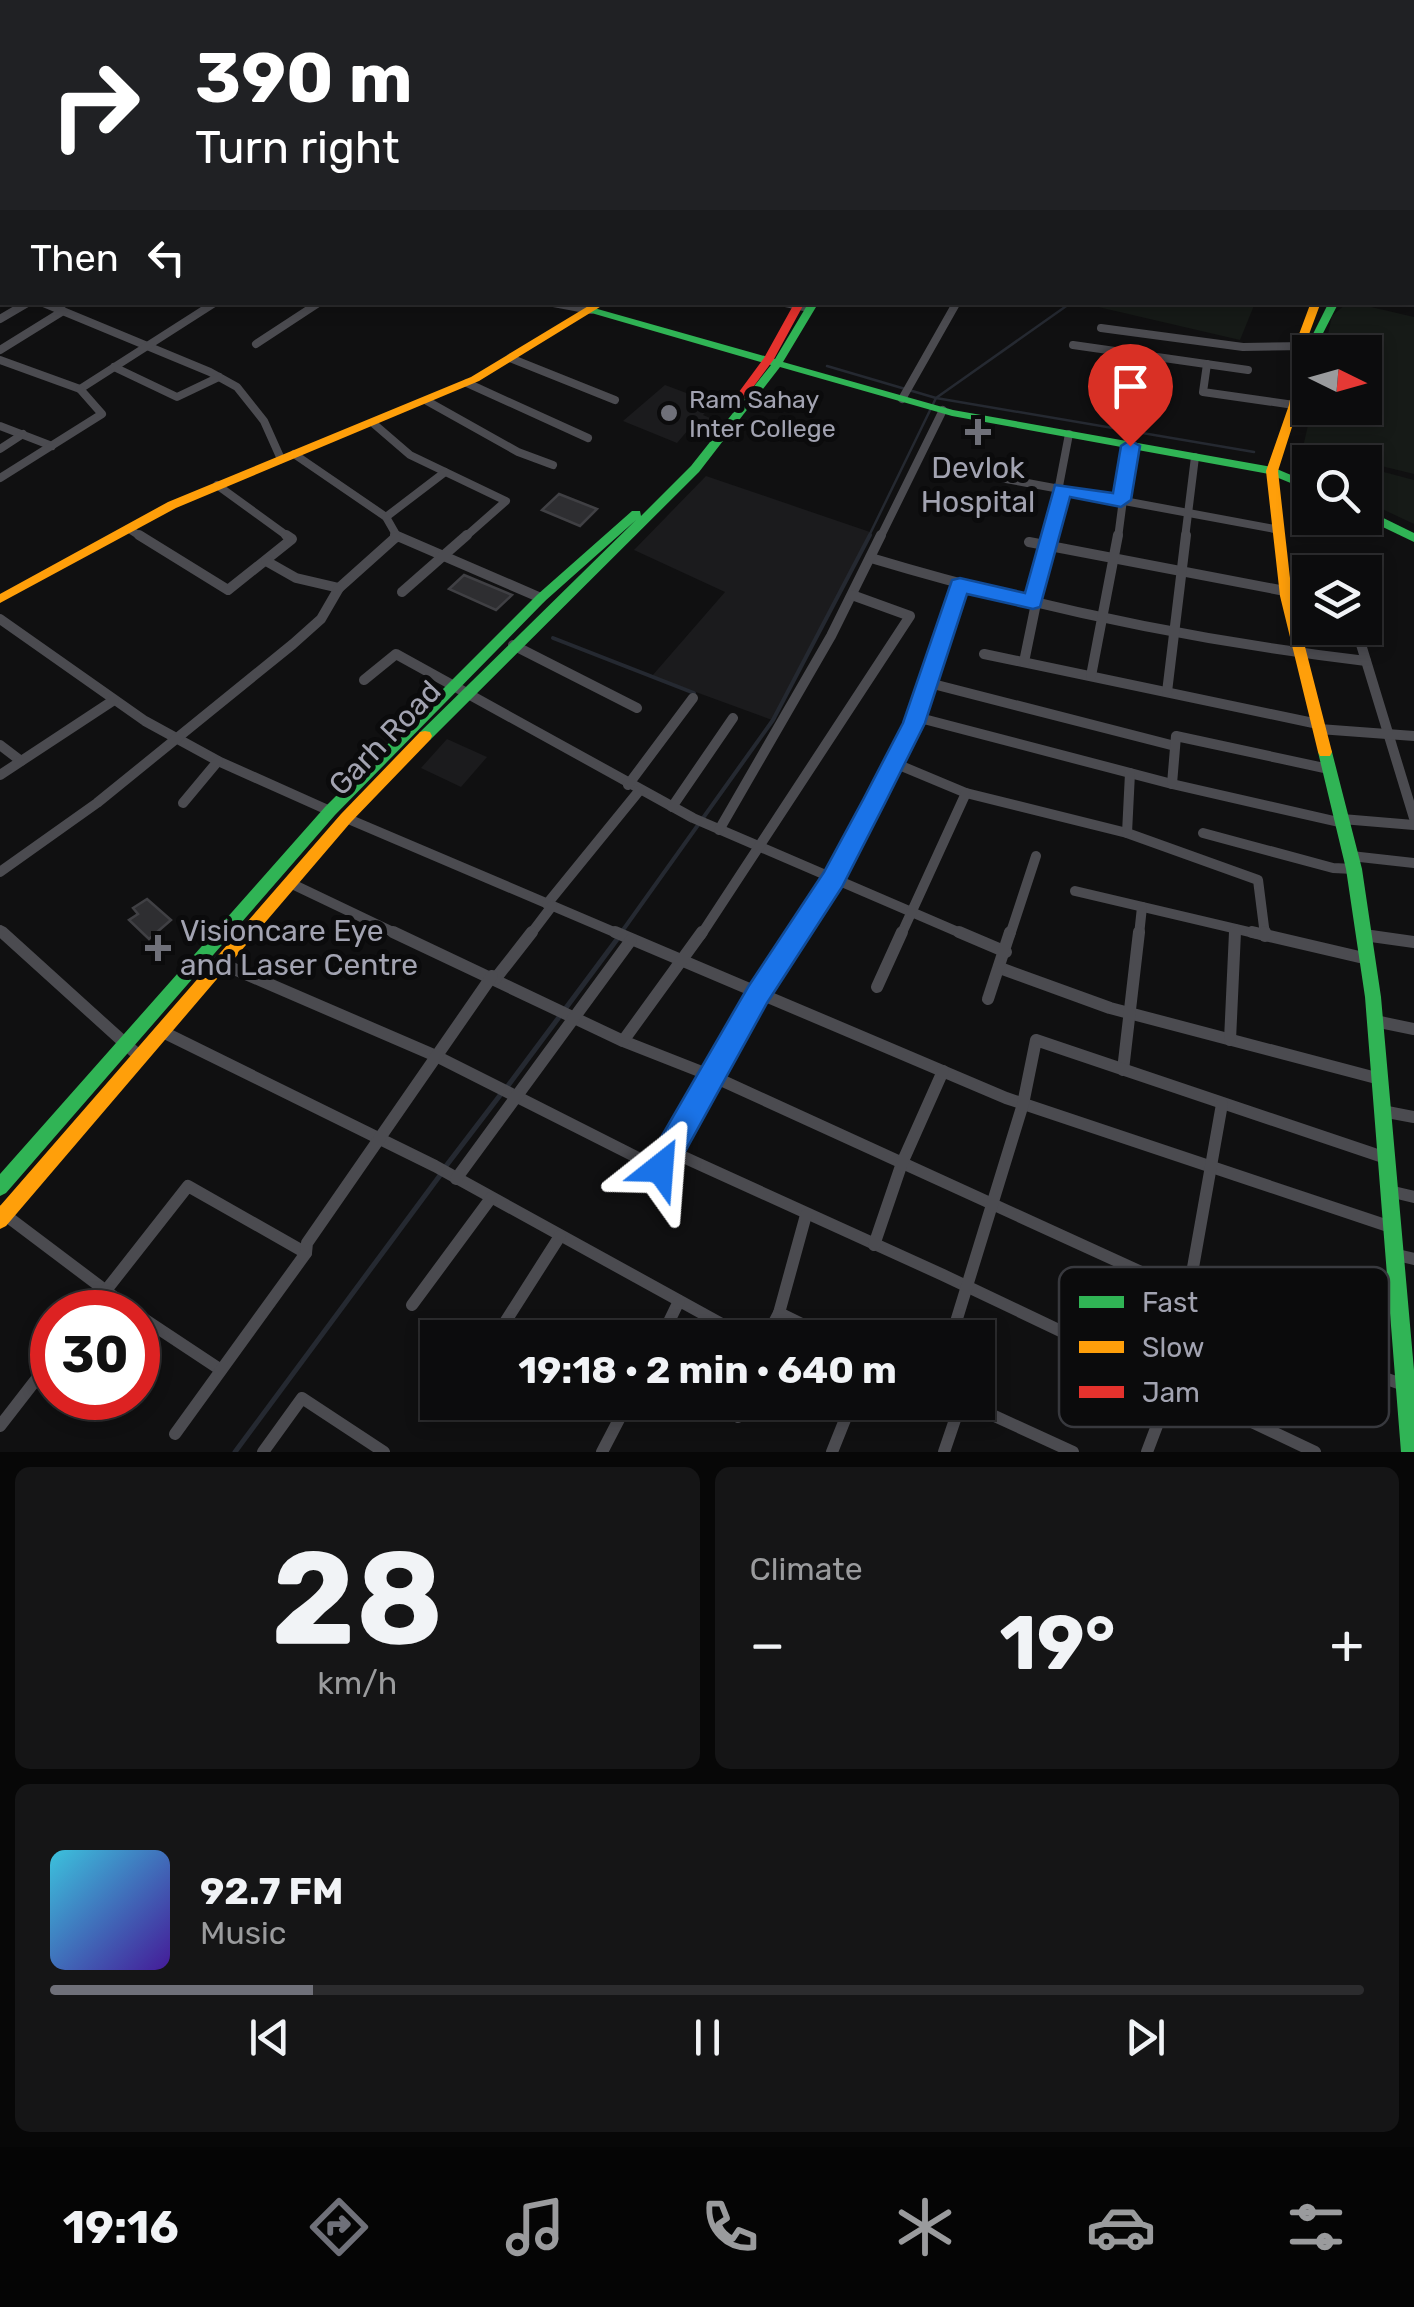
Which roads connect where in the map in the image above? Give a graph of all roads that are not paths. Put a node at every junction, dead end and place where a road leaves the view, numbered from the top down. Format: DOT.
graph roads {
  1 [pos="24,305"];
  2 [pos="48,305"];
  3 [pos="211,305"];
  4 [pos="315,305"];
  5 [pos="805,305"];
  6 [pos="955,305"];
  7 [pos="1315,305"];
  8 [pos="1332,305"];
  9 [pos="597,306"];
  10 [pos="63,311"];
  11 [pos="0,318"];
  12 [pos="1101,328"];
  13 [pos="1309,335"];
  14 [pos="1313,335"];
  15 [pos="256,344"];
  16 [pos="1074,345"];
  17 [pos="147,346"];
  18 [pos="1292,348"];
  19 [pos="0,350"];
  20 [pos="510,358"];
  21 [pos="0,360"];
  22 [pos="774,361"];
  23 [pos="1207,364"];
  24 [pos="114,367"];
  25 [pos="1248,370"];
  26 [pos="219,377"];
  27 [pos="467,383"];
  28 [pos="80,389"];
  29 [pos="902,399"];
  30 [pos="616,400"];
  31 [pos="428,401"];
  32 [pos="1292,405"];
  33 [pos="943,410"];
  34 [pos="1292,411"];
  35 [pos="374,424"];
  36 [pos="0,426"];
  37 [pos="23,434"];
  38 [pos="1069,434"];
  39 [pos="588,438"];
  40 [pos="52,446"];
  41 [pos="1130,446"];
  42 [pos="0,449"];
  43 [pos="288,457"];
  44 [pos="1195,457"];
  45 [pos="553,466"];
  46 [pos="1272,470"];
  47 [pos="445,472"];
  48 [pos="995,477"];
  49 [pos="0,478"];
  50 [pos="1292,479"];
  51 [pos="217,485"];
  52 [pos="1062,489"];
  53 [pos="1121,500"];
  54 [pos="1187,513"];
  55 [pos="386,517"];
  56 [pos="1382,522"];
  57 [pos="129,529"];
  58 [pos="1280,530"];
  59 [pos="396,536"];
  60 [pos="1414,538"];
  61 [pos="1030,542"];
  62 [pos="1049,546"];
  63 [pos="446,554"];
  64 [pos="871,558"];
  65 [pos="1115,559"];
  66 [pos="266,560"];
  67 [pos="1182,572"];
  68 [pos="960,585"];
  69 [pos="339,588"];
  70 [pos="1285,590"];
  71 [pos="402,592"];
  72 [pos="852,595"];
  73 [pos="0,599"];
  74 [pos="548,601"];
  75 [pos="1033,602"];
  76 [pos="1102,617"];
  77 [pos="0,620"];
  78 [pos="1178,632"];
  79 [pos="513,645"];
  80 [pos="1361,645"];
  81 [pos="984,654"];
  82 [pos="1300,654"];
  83 [pos="1366,661"];
  84 [pos="1024,662"];
  85 [pos="1091,676"];
  86 [pos="364,680"];
  87 [pos="928,683"];
  88 [pos="460,689"];
  89 [pos="1168,692"];
  90 [pos="693,698"];
  91 [pos="114,700"];
  92 [pos="637,708"];
  93 [pos="916,717"];
  94 [pos="733,718"];
  95 [pos="431,719"];
  96 [pos="1319,727"];
  97 [pos="1388,734"];
  98 [pos="1414,736"];
  99 [pos="178,739"];
  100 [pos="0,745"];
  101 [pos="1175,746"];
  102 [pos="21,761"];
  103 [pos="218,761"];
  104 [pos="894,762"];
  105 [pos="1329,769"];
  106 [pos="1130,773"];
  107 [pos="0,775"];
  108 [pos="1172,784"];
  109 [pos="634,788"];
  110 [pos="966,793"];
  111 [pos="183,802"];
  112 [pos="672,807"];
  113 [pos="330,812"];
  114 [pos="346,818"];
  115 [pos="1342,821"];
  116 [pos="1414,822"];
  117 [pos="715,828"];
  118 [pos="1127,833"];
  119 [pos="1203,833"];
  120 [pos="304,841"];
  121 [pos="320,848"];
  122 [pos="759,849"];
  123 [pos="1036,856"];
  124 [pos="1353,863"];
  125 [pos="1414,863"];
  126 [pos="0,872"];
  127 [pos="833,880"];
  128 [pos="290,882"];
  129 [pos="1075,891"];
  130 [pos="550,905"];
  131 [pos="1142,907"];
  132 [pos="914,913"];
  133 [pos="1235,929"];
  134 [pos="0,930"];
  135 [pos="1364,935"];
  136 [pos="1265,936"];
  137 [pos="630,939"];
  138 [pos="12,942"];
  139 [pos="1414,942"];
  140 [pos="0,951"];
  141 [pos="1006,952"];
  142 [pos="204,955"];
  143 [pos="1368,959"];
  144 [pos="685,962"];
  145 [pos="220,963"];
  146 [pos="1000,968"];
  147 [pos="494,977"];
  148 [pos="876,987"];
  149 [pos="170,994"];
  150 [pos="758,995"];
  151 [pos="988,1000"];
  152 [pos="186,1003"];
  153 [pos="1128,1012"];
  154 [pos="572,1016"];
  155 [pos="1375,1021"];
  156 [pos="1414,1030"];
  157 [pos="161,1032"];
  158 [pos="1230,1040"];
  159 [pos="623,1041"];
  160 [pos="126,1044"];
  161 [pos="139,1056"];
  162 [pos="436,1056"];
  163 [pos="1123,1070"];
  164 [pos="943,1071"];
  165 [pos="712,1076"];
  166 [pos="1380,1079"];
  167 [pos="515,1096"];
  168 [pos="1023,1104"];
  169 [pos="1222,1104"];
  170 [pos="1382,1111"];
  171 [pos="1414,1117"];
  172 [pos="380,1140"];
  173 [pos="668,1150"];
  174 [pos="1386,1158"];
  175 [pos="902,1164"];
  176 [pos="1212,1168"];
  177 [pos="453,1178"];
  178 [pos="0,1188"];
  179 [pos="1388,1191"];
  180 [pos="1414,1197"];
  181 [pos="491,1198"];
  182 [pos="990,1204"];
  183 [pos="2,1215"];
  184 [pos="806,1215"];
  185 [pos="1391,1227"];
  186 [pos="560,1236"];
  187 [pos="874,1245"];
  188 [pos="306,1253"];
  189 [pos="1393,1254"];
  190 [pos="1414,1259"];
  191 [pos="1131,1267"];
  192 [pos="1196,1267"];
  193 [pos="968,1287"];
  194 [pos="100,1290"];
  195 [pos="106,1290"];
  196 [pos="680,1301"];
  197 [pos="412,1305"];
  198 [pos="779,1313"];
  199 [pos="506,1320"];
  200 [pos="670,1320"];
  201 [pos="715,1320"];
  202 [pos="775,1320"];
  203 [pos="793,1320"];
  204 [pos="957,1320"];
  205 [pos="160,1330"];
  206 [pos="1059,1331"];
  207 [pos="1408,1365"];
  208 [pos="221,1370"];
  209 [pos="1389,1380"];
  210 [pos="1404,1385"];
  211 [pos="30,1387"];
  212 [pos="995,1417"];
  213 [pos="619,1420"];
  214 [pos="845,1420"];
  215 [pos="956,1420"];
  216 [pos="0,1426"];
  217 [pos="1156,1427"];
  218 [pos="1261,1427"];
  219 [pos="175,1434"];
  220 [pos="262,1452"];
  221 [pos="384,1452"];
  222 [pos="602,1452"];
  223 [pos="832,1452"];
  224 [pos="944,1452"];
  225 [pos="1073,1452"];
  226 [pos="1146,1452"];
  227 [pos="1315,1452"];
  228 [pos="1411,1452"];
  1 -- 11 [label="street"];
  2 -- 10 [label="street"];
  3 -- 17 [label="street"];
  4 -- 15 [label="street"];
  5 -- 22 [label="street, Garh Road"];
  6 -- 29 [label="street"];
  7 -- 13 [label="street"];
  8 -- 14 [label="street"];
  9 -- 20 [label="street"];
  9 -- 22 [label="street"];
  10 -- 17 [label="street"];
  10 -- 19 [label="street"];
  12 -- 18 [label="street"];
  16 -- 23 [label="street"];
  17 -- 24 [label="street"];
  17 -- 26 [label="street"];
  20 -- 27 [label="street"];
  20 -- 30 [label="street"];
  21 -- 28 [label="street"];
  22 -- 29 [label="street"];
  22 -- 74 [label="street, Garh Road"];
  23 -- 25 [label="street"];
  23 -- 32 [label="street"];
  24 -- 26 [label="street"];
  24 -- 28 [label="street"];
  26 -- 43 [label="street"];
  27 -- 31 [label="street"];
  27 -- 39 [label="street"];
  28 -- 40 [label="street"];
  29 -- 33 [label="street"];
  31 -- 35 [label="street"];
  31 -- 45 [label="street"];
  33 -- 38 [label="street"];
  33 -- 64 [label="street"];
  34 -- 46 [label="street"];
  35 -- 43 [label="street"];
  35 -- 47 [label="street"];
  36 -- 37 [label="street"];
  37 -- 40 [label="street"];
  37 -- 42 [label="street"];
  38 -- 41 [label="street"];
  38 -- 52 [label="street"];
  40 -- 49 [label="street"];
  41 -- 44 [label="street"];
  41 -- 53 [label="street"];
  43 -- 51 [label="street"];
  43 -- 55 [label="street"];
  44 -- 46 [label="street"];
  44 -- 54 [label="street"];
  46 -- 50 [label="street"];
  46 -- 58 [label="street"];
  47 -- 55 [label="street"];
  47 -- 63 [label="street"];
  48 -- 52 [label="street"];
  51 -- 57 [label="street"];
  51 -- 66 [label="street"];
  52 -- 53 [label="street"];
  52 -- 62 [label="street"];
  53 -- 54 [label="street"];
  53 -- 65 [label="street"];
  54 -- 58 [label="street"];
  54 -- 67 [label="street"];
  55 -- 59 [label="street"];
  56 -- 60 [label="street"];
  57 -- 66 [label="street"];
  57 -- 73 [label="street"];
  58 -- 70 [label="street"];
  59 -- 63 [label="street"];
  59 -- 69 [label="street"];
  61 -- 62 [label="street"];
  62 -- 65 [label="street"];
  62 -- 75 [label="street"];
  63 -- 71 [label="street"];
  63 -- 74 [label="street"];
  64 -- 68 [label="street"];
  64 -- 72 [label="street"];
  65 -- 67 [label="street"];
  65 -- 76 [label="street"];
  66 -- 69 [label="street"];
  67 -- 70 [label="street"];
  67 -- 78 [label="street"];
  68 -- 75 [label="street"];
  68 -- 87 [label="street"];
  69 -- 99 [label="street"];
  70 -- 82 [label="street"];
  72 -- 117 [label="street"];
  72 -- 122 [label="street"];
  74 -- 79 [label="street, Garh Road"];
  74 -- 88 [label="street, Garh Road"];
  75 -- 76 [label="street"];
  75 -- 84 [label="street"];
  76 -- 78 [label="street"];
  76 -- 85 [label="street"];
  77 -- 91 [label="street"];
  78 -- 82 [label="street"];
  78 -- 89 [label="street"];
  79 -- 88 [label="street, Garh Road"];
  79 -- 92 [label="street"];
  80 -- 83 [label="street"];
  81 -- 84 [label="street"];
  82 -- 83 [label="street"];
  82 -- 96 [label="street"];
  83 -- 97 [label="street"];
  84 -- 85 [label="street"];
  85 -- 89 [label="street"];
  86 -- 88 [label="street"];
  87 -- 93 [label="street"];
  87 -- 101 [label="street"];
  88 -- 95 [label="street, Garh Road"];
  88 -- 109 [label="street"];
  89 -- 96 [label="street"];
  90 -- 109 [label="street"];
  91 -- 99 [label="street"];
  91 -- 102 [label="street"];
  93 -- 104 [label="street"];
  93 -- 106 [label="street"];
  94 -- 112 [label="street"];
  95 -- 113 [label="street, Garh Road"];
  95 -- 114 [label="street, Garh Road"];
  96 -- 97 [label="street"];
  96 -- 105 [label="street"];
  97 -- 98 [label="street"];
  97 -- 116 [label="street"];
  99 -- 103 [label="street"];
  99 -- 126 [label="street"];
  100 -- 102 [label="street"];
  101 -- 105 [label="street"];
  101 -- 108 [label="street"];
  102 -- 107 [label="street"];
  103 -- 111 [label="street"];
  103 -- 113 [label="street"];
  104 -- 110 [label="street"];
  104 -- 127 [label="street"];
  105 -- 115 [label="street"];
  106 -- 108 [label="street"];
  106 -- 118 [label="street"];
  108 -- 115 [label="street"];
  109 -- 112 [label="street"];
  109 -- 130 [label="street"];
  110 -- 118 [label="street"];
  110 -- 132 [label="street"];
  112 -- 117 [label="street"];
  113 -- 120 [label="street, Garh Road"];
  114 -- 121 [label="street, Garh Road"];
  114 -- 130 [label="street"];
  115 -- 116 [label="street"];
  115 -- 124 [label="street"];
  117 -- 122 [label="street"];
  118 -- 136 [label="street"];
  119 -- 124 [label="street"];
  120 -- 121 [label="street"];
  120 -- 142 [label="street, Garh Road"];
  121 -- 128 [label="street, Garh Road"];
  122 -- 127 [label="street"];
  122 -- 144 [label="street"];
  123 -- 141 [label="street"];
  124 -- 125 [label="street"];
  124 -- 135 [label="street"];
  127 -- 132 [label="street"];
  127 -- 150 [label="street"];
  128 -- 145 [label="street, Garh Road"];
  128 -- 147 [label="street"];
  129 -- 131 [label="street"];
  130 -- 137 [label="street"];
  130 -- 147 [label="street"];
  131 -- 133 [label="street"];
  131 -- 153 [label="street"];
  132 -- 141 [label="street"];
  132 -- 148 [label="street"];
  133 -- 136 [label="street"];
  133 -- 158 [label="street"];
  134 -- 138 [label="street"];
  135 -- 139 [label="street"];
  135 -- 143 [label="street"];
  136 -- 143 [label="street"];
  137 -- 144 [label="street"];
  137 -- 154 [label="street"];
  138 -- 140 [label="street"];
  138 -- 160 [label="street"];
  141 -- 146 [label="street"];
  142 -- 145 [label="street"];
  142 -- 149 [label="street, Garh Road"];
  143 -- 155 [label="street"];
  144 -- 150 [label="street"];
  144 -- 159 [label="street"];
  145 -- 152 [label="street, Garh Road"];
  145 -- 162 [label="street"];
  146 -- 151 [label="street"];
  146 -- 153 [label="street"];
  147 -- 154 [label="street"];
  147 -- 162 [label="street"];
  149 -- 152 [label="street"];
  149 -- 160 [label="street, Garh Road"];
  150 -- 164 [label="street"];
  150 -- 165 [label="street"];
  152 -- 157 [label="street, Garh Road"];
  153 -- 158 [label="street"];
  153 -- 163 [label="street"];
  154 -- 159 [label="street"];
  154 -- 167 [label="street"];
  155 -- 156 [label="street"];
  155 -- 166 [label="street"];
  157 -- 161 [label="street, Garh Road"];
  157 -- 172 [label="street"];
  158 -- 166 [label="street"];
  159 -- 165 [label="street"];
  160 -- 161 [label="street"];
  160 -- 178 [label="street, Garh Road"];
  161 -- 183 [label="street, Garh Road"];
  162 -- 167 [label="street"];
  162 -- 172 [label="street"];
  163 -- 168 [label="street"];
  163 -- 169 [label="street"];
  164 -- 168 [label="street"];
  164 -- 175 [label="street"];
  165 -- 173 [label="street"];
  165 -- 175 [label="street"];
  166 -- 170 [label="street"];
  167 -- 173 [label="street"];
  167 -- 177 [label="street"];
  168 -- 176 [label="street"];
  168 -- 182 [label="street"];
  169 -- 174 [label="street"];
  169 -- 176 [label="street"];
  170 -- 171 [label="street"];
  170 -- 174 [label="street"];
  172 -- 177 [label="street"];
  172 -- 188 [label="street"];
  173 -- 184 [label="street"];
  174 -- 179 [label="street"];
  175 -- 182 [label="street"];
  175 -- 187 [label="street"];
  176 -- 185 [label="street"];
  176 -- 192 [label="street"];
  177 -- 181 [label="street"];
  179 -- 180 [label="street"];
  179 -- 185 [label="street"];
  181 -- 186 [label="street"];
  181 -- 197 [label="street"];
  182 -- 191 [label="street"];
  182 -- 193 [label="street"];
  183 -- 194 [label="street"];
  184 -- 187 [label="street"];
  184 -- 198 [label="street"];
  185 -- 189 [label="street"];
  186 -- 196 [label="street"];
  186 -- 199 [label="street"];
  187 -- 193 [label="street"];
  188 -- 195 [label="street"];
  188 -- 208 [label="street"];
  189 -- 190 [label="street"];
  189 -- 207 [label="street"];
  193 -- 204 [label="street"];
  193 -- 206 [label="street"];
  196 -- 200 [label="street"];
  196 -- 201 [label="street"];
  198 -- 202 [label="street"];
  198 -- 203 [label="street"];
  205 -- 208 [label="street"];
  207 -- 210 [label="street"];
  208 -- 219 [label="street"];
  209 -- 210 [label="street"];
  210 -- 228 [label="street"];
  211 -- 216 [label="street"];
  212 -- 225 [label="street"];
  213 -- 222 [label="street"];
  214 -- 223 [label="street"];
  215 -- 224 [label="street"];
  217 -- 226 [label="street"];
  218 -- 227 [label="street"];
  220 -- 221 [label="street"];
}
